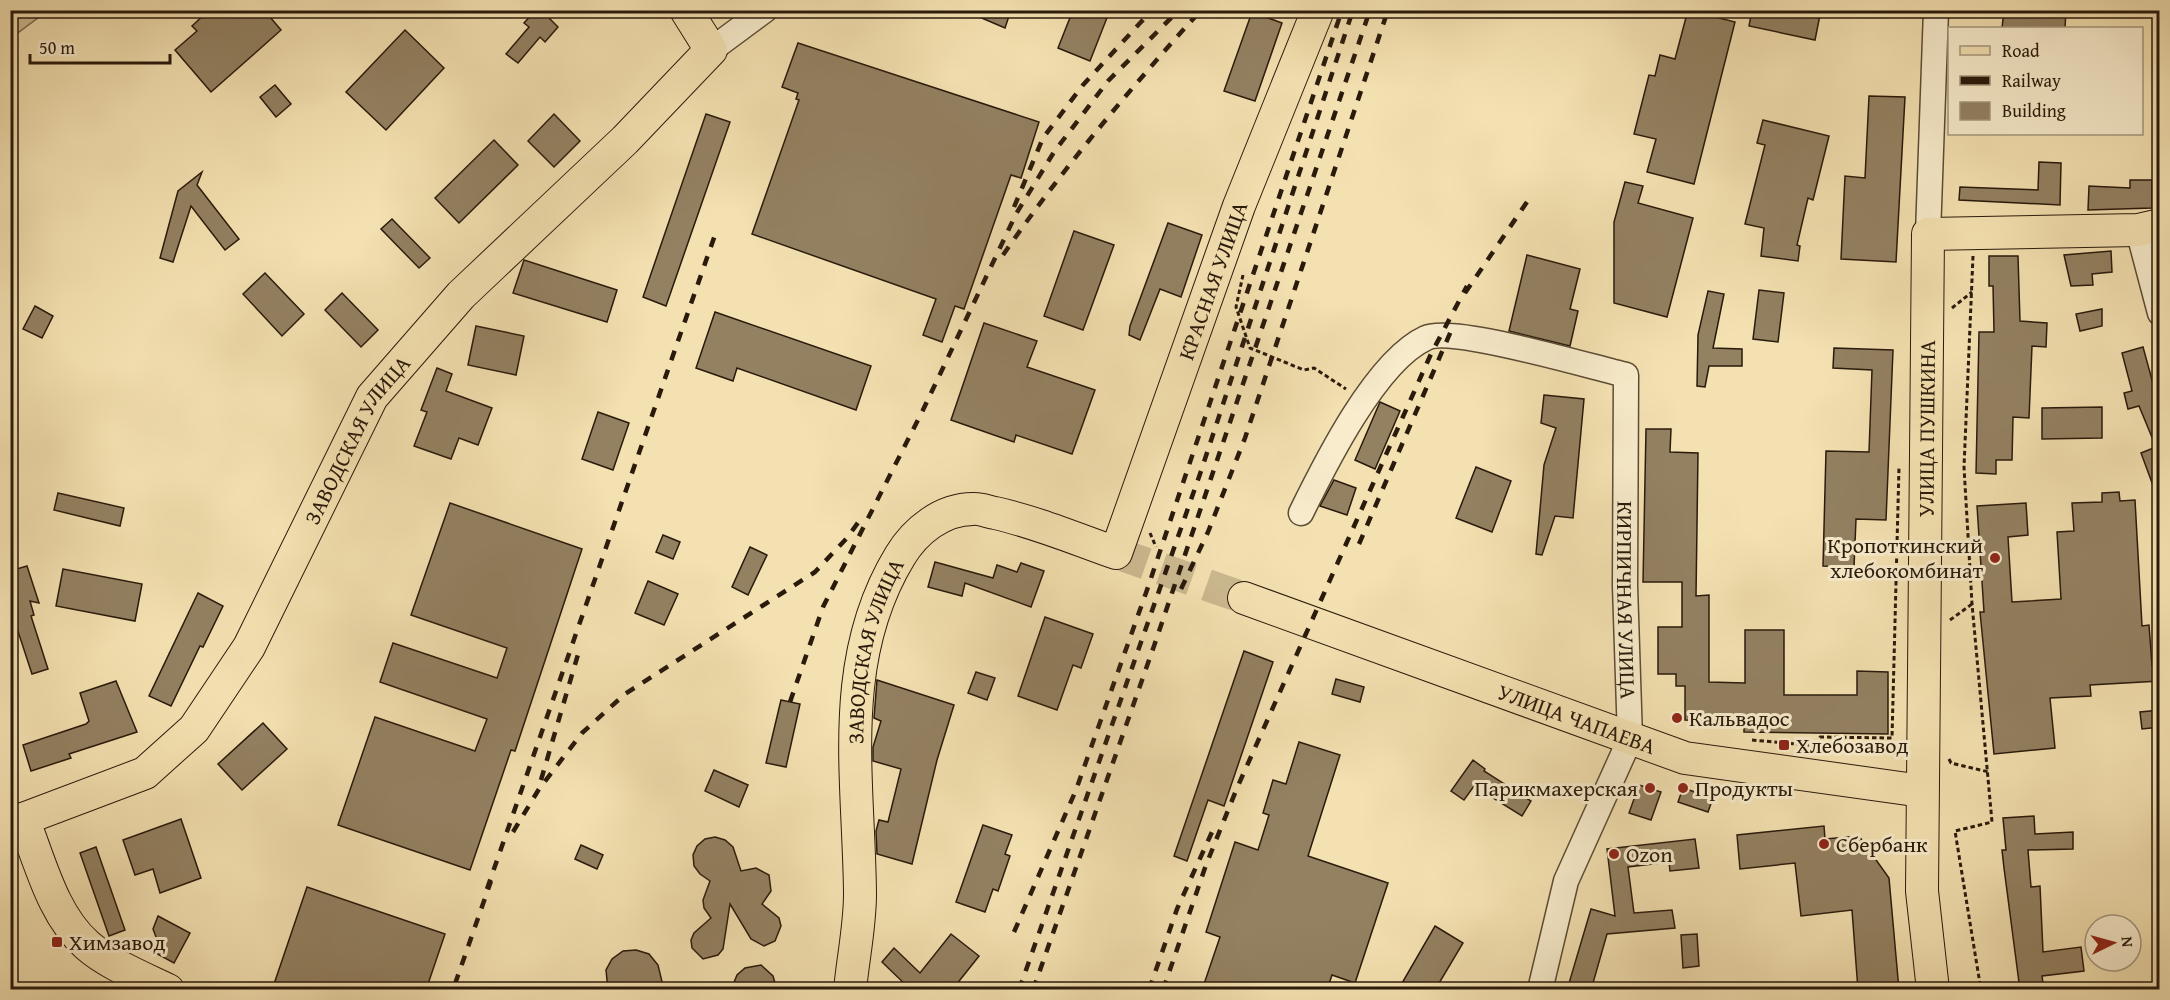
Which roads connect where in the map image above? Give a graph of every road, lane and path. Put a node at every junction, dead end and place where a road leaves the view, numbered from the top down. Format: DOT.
graph roads {
  1 [pos="686,10"];
  2 [pos="765,10"];
  3 [pos="1318,10"];
  4 [pos="1936,10"];
  5 [pos="711,50"];
  6 [pos="2149,228"];
  7 [pos="1929,234"];
  8 [pos="1974,249"];
  9 [pos="1245,265"];
  10 [pos="1972,292"];
  11 [pos="2160,313"];
  12 [pos="1928,327"];
  13 [pos="1366,400"];
  14 [pos="1899,465"];
  15 [pos="1301,513"];
  16 [pos="1116,553"];
  17 [pos="1244,598"];
  18 [pos="1972,604"];
  19 [pos="1947,622"];
  20 [pos="1630,739"];
  21 [pos="1742,739"];
  22 [pos="1946,754"];
  23 [pos="1989,772"];
  24 [pos="1922,791"];
  25 [pos="17,821"];
  26 [pos="168,990"];
  27 [pos="850,990"];
  28 [pos="1540,990"];
  29 [pos="1933,990"];
  30 [pos="1981,990"];
  1 -- 5 [label="main road"];
  2 -- 5 [label="street"];
  3 -- 16 [label="main road, КРАСНАЯ УЛИЦА"];
  4 -- 7 [label="street, УЛИЦА ПУШКИНА"];
  5 -- 25 [label="main road, ЗАВОДСКАЯ УЛИЦА"];
  6 -- 7 [label="main road"];
  6 -- 11 [label="street"];
  7 -- 12 [label="main road, УЛИЦА ПУШКИНА"];
  8 -- 10 [label="path"];
  9 -- 13 [label="path"];
  10 -- 12 [label="path"];
  10 -- 18 [label="path"];
  12 -- 24 [label="main road, УЛИЦА ПУШКИНА"];
  13 -- 15 [label="street"];
  13 -- 20 [label="street, КИРПИЧНАЯ УЛИЦА"];
  14 -- 21 [label="path"];
  16 -- 27 [label="main road, ЗАВОДСКАЯ УЛИЦА"];
  17 -- 20 [label="main road, УЛИЦА ЧАПАЕВА"];
  18 -- 19 [label="path"];
  18 -- 23 [label="path"];
  20 -- 24 [label="main road, УЛИЦА ЧАПАЕВА"];
  20 -- 28 [label="street, КИРПИЧНАЯ УЛИЦА"];
  22 -- 23 [label="path"];
  23 -- 30 [label="path"];
  24 -- 29 [label="main road, УЛИЦА ПУШКИНА"];
  25 -- 26 [label="main road, ЗАВОДСКАЯ УЛИЦА"];
}
